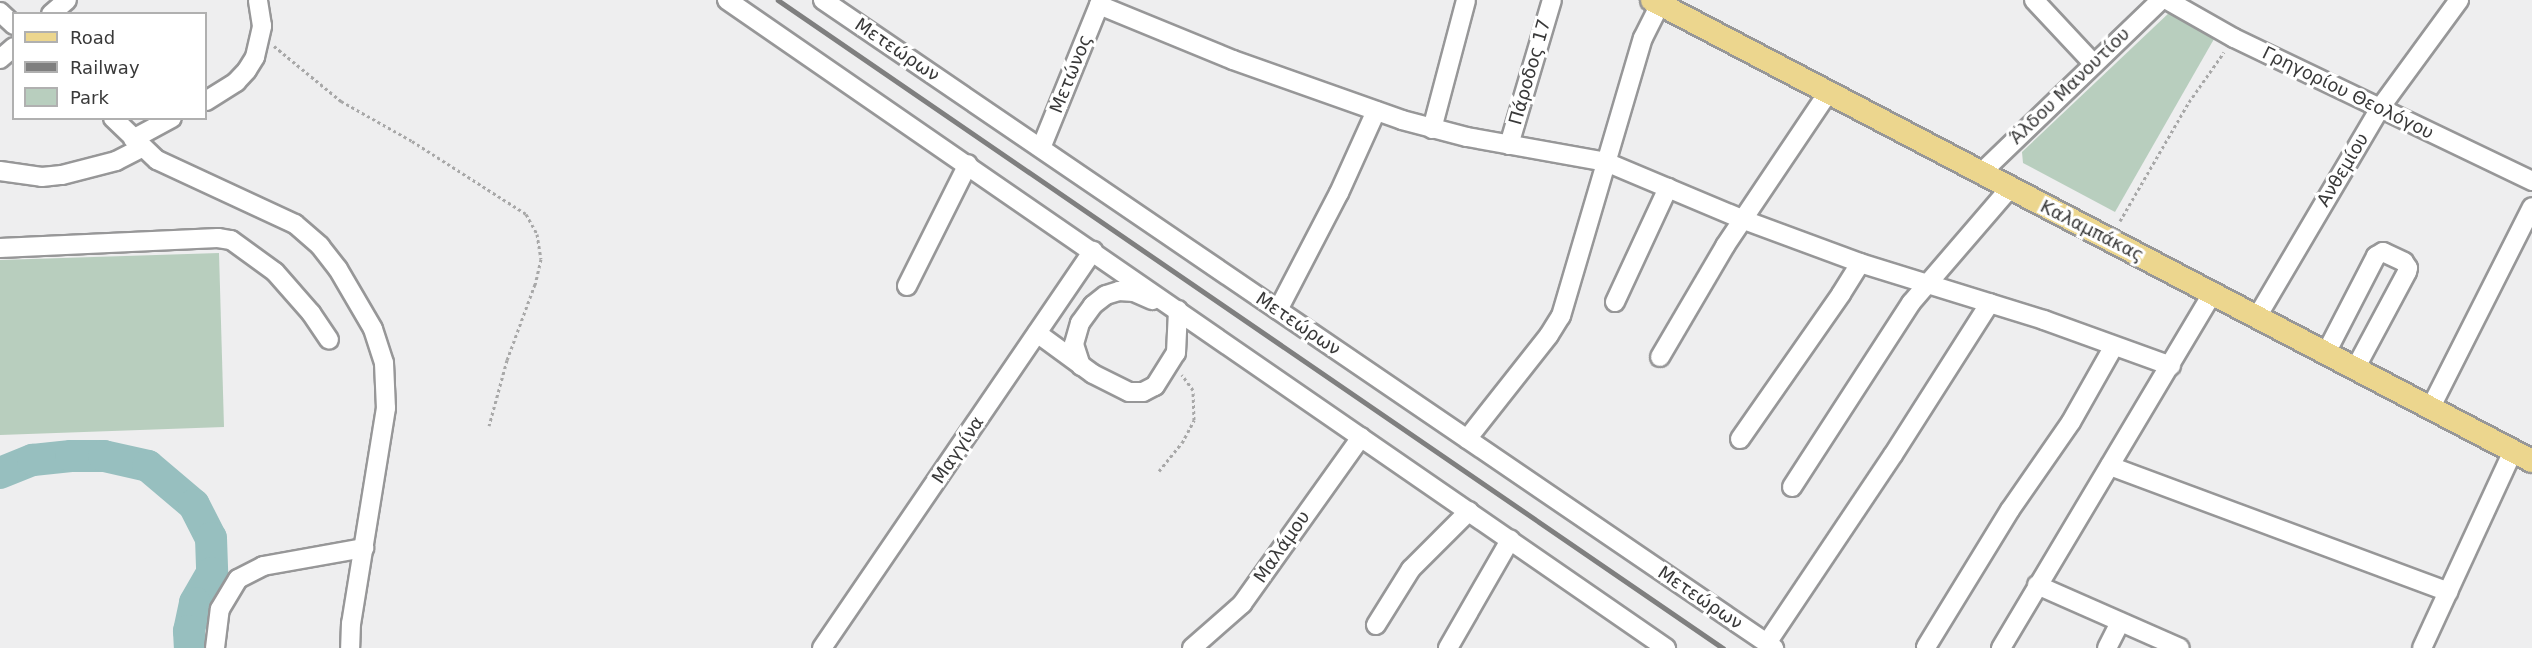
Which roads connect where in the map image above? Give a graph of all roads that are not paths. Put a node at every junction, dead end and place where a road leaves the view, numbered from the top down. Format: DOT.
graph roads {
  1 [pos="67,0"];
  2 [pos="258,0"];
  3 [pos="728,0"];
  4 [pos="823,0"];
  5 [pos="1466,0"];
  6 [pos="1552,0"];
  7 [pos="2034,0"];
  8 [pos="2161,0"];
  9 [pos="2168,0"];
  10 [pos="2459,0"];
  11 [pos="1658,1"];
  12 [pos="1100,3"];
  13 [pos="0,12"];
  14 [pos="53,12"];
  15 [pos="12,23"];
  16 [pos="12,49"];
  17 [pos="0,59"];
  18 [pos="2093,63"];
  19 [pos="1827,94"];
  20 [pos="207,100"];
  21 [pos="2380,108"];
  22 [pos="1376,111"];
  23 [pos="115,120"];
  24 [pos="169,120"];
  25 [pos="1432,129"];
  26 [pos="138,143"];
  27 [pos="1509,145"];
  28 [pos="1041,148"];
  29 [pos="1606,162"];
  30 [pos="968,164"];
  31 [pos="0,171"];
  32 [pos="1980,174"];
  33 [pos="2532,181"];
  34 [pos="1668,188"];
  35 [pos="2009,189"];
  36 [pos="2532,207"];
  37 [pos="1744,220"];
  38 [pos="0,248"];
  39 [pos="1093,250"];
  40 [pos="1860,263"];
  41 [pos="1929,283"];
  42 [pos="906,286"];
  43 [pos="2212,294"];
  44 [pos="1155,298"];
  45 [pos="1615,302"];
  46 [pos="1990,303"];
  47 [pos="1278,310"];
  48 [pos="1179,316"];
  49 [pos="2257,316"];
  50 [pos="1037,333"];
  51 [pos="329,340"];
  52 [pos="2114,346"];
  53 [pos="2326,353"];
  54 [pos="1660,357"];
  55 [pos="1081,366"];
  56 [pos="2171,366"];
  57 [pos="2355,369"];
  58 [pos="2430,409"];
  59 [pos="1360,437"];
  60 [pos="1467,439"];
  61 [pos="1740,439"];
  62 [pos="2522,456"];
  63 [pos="2110,466"];
  64 [pos="1792,487"];
  65 [pos="1469,511"];
  66 [pos="1510,540"];
  67 [pos="364,548"];
  68 [pos="2037,585"];
  69 [pos="2448,592"];
  70 [pos="2120,622"];
  71 [pos="1376,626"];
  72 [pos="1770,646"];
  73 [pos="2429,646"];
  74 [pos="1926,647"];
  75 [pos="214,648"];
  76 [pos="350,648"];
  77 [pos="822,648"];
  78 [pos="1192,648"];
  79 [pos="1448,648"];
  80 [pos="1666,648"];
  81 [pos="2001,648"];
  82 [pos="2107,648"];
  83 [pos="2180,648"];
  1 -- 14 [label="street"];
  2 -- 20 [label="street"];
  3 -- 30 [label="street"];
  4 -- 28 [label="street, Μετεώρων"];
  5 -- 25 [label="street"];
  6 -- 27 [label="street, Πάροδος 17"];
  7 -- 18 [label="street"];
  8 -- 18 [label="street, Άλδου Μανουτίου"];
  9 -- 21 [label="street, Γρηγορίου Θεολόγου"];
  10 -- 21 [label="street, Ανθεμίου"];
  11 -- 19 [label="main road, Καλαμπάκας"];
  11 -- 29 [label="street"];
  12 -- 22 [label="street"];
  12 -- 28 [label="street, Μετώνος"];
  13 -- 15 [label="street"];
  16 -- 17 [label="street"];
  18 -- 32 [label="street, Άλδου Μανουτίου"];
  19 -- 32 [label="main road, Καλαμπάκας"];
  19 -- 37 [label="street"];
  21 -- 33 [label="street, Γρηγορίου Θεολόγου"];
  21 -- 49 [label="street, Ανθεμίου"];
  22 -- 25 [label="street"];
  22 -- 47 [label="street"];
  23 -- 26 [label="street"];
  24 -- 26 [label="street"];
  25 -- 27 [label="street"];
  26 -- 31 [label="street"];
  26 -- 67 [label="street"];
  27 -- 29 [label="street"];
  28 -- 47 [label="street, Μετεώρων"];
  29 -- 34 [label="street"];
  29 -- 60 [label="street"];
  30 -- 39 [label="street"];
  30 -- 42 [label="street"];
  32 -- 35 [label="main road, Καλαμπάκας"];
  34 -- 37 [label="street"];
  34 -- 45 [label="street"];
  35 -- 41 [label="street"];
  35 -- 43 [label="main road, Καλαμπάκας"];
  36 -- 58 [label="street"];
  37 -- 40 [label="street"];
  37 -- 54 [label="street"];
  38 -- 51 [label="street"];
  39 -- 44 [label="street"];
  39 -- 50 [label="street, Μαγγίνα"];
  40 -- 41 [label="street"];
  40 -- 61 [label="street"];
  41 -- 46 [label="street"];
  41 -- 64 [label="street"];
  43 -- 49 [label="main road, Καλαμπάκας"];
  43 -- 56 [label="street"];
  44 -- 48 [label="street"];
  44 -- 55 [label="street"];
  46 -- 52 [label="street"];
  46 -- 72 [label="street"];
  47 -- 60 [label="street, Μετεώρων"];
  48 -- 55 [label="street"];
  48 -- 59 [label="street"];
  49 -- 53 [label="main road, Καλαμπάκας"];
  50 -- 55 [label="street"];
  50 -- 77 [label="street, Μαγγίνα"];
  52 -- 56 [label="street"];
  52 -- 74 [label="street"];
  53 -- 57 [label="main road, Καλαμπάκας"];
  53 -- 57 [label="street"];
  56 -- 63 [label="street"];
  57 -- 58 [label="main road, Καλαμπάκας"];
  58 -- 62 [label="main road, Καλαμπάκας"];
  59 -- 65 [label="street"];
  59 -- 78 [label="street, Μαλάμου"];
  60 -- 72 [label="street, Μετεώρων"];
  62 -- 69 [label="street"];
  63 -- 68 [label="street"];
  63 -- 69 [label="street"];
  65 -- 66 [label="street"];
  65 -- 71 [label="street"];
  66 -- 79 [label="street"];
  66 -- 80 [label="street"];
  67 -- 75 [label="street"];
  67 -- 76 [label="street"];
  68 -- 70 [label="street"];
  68 -- 81 [label="street"];
  69 -- 73 [label="street"];
  70 -- 82 [label="street"];
  70 -- 83 [label="street"];
}
